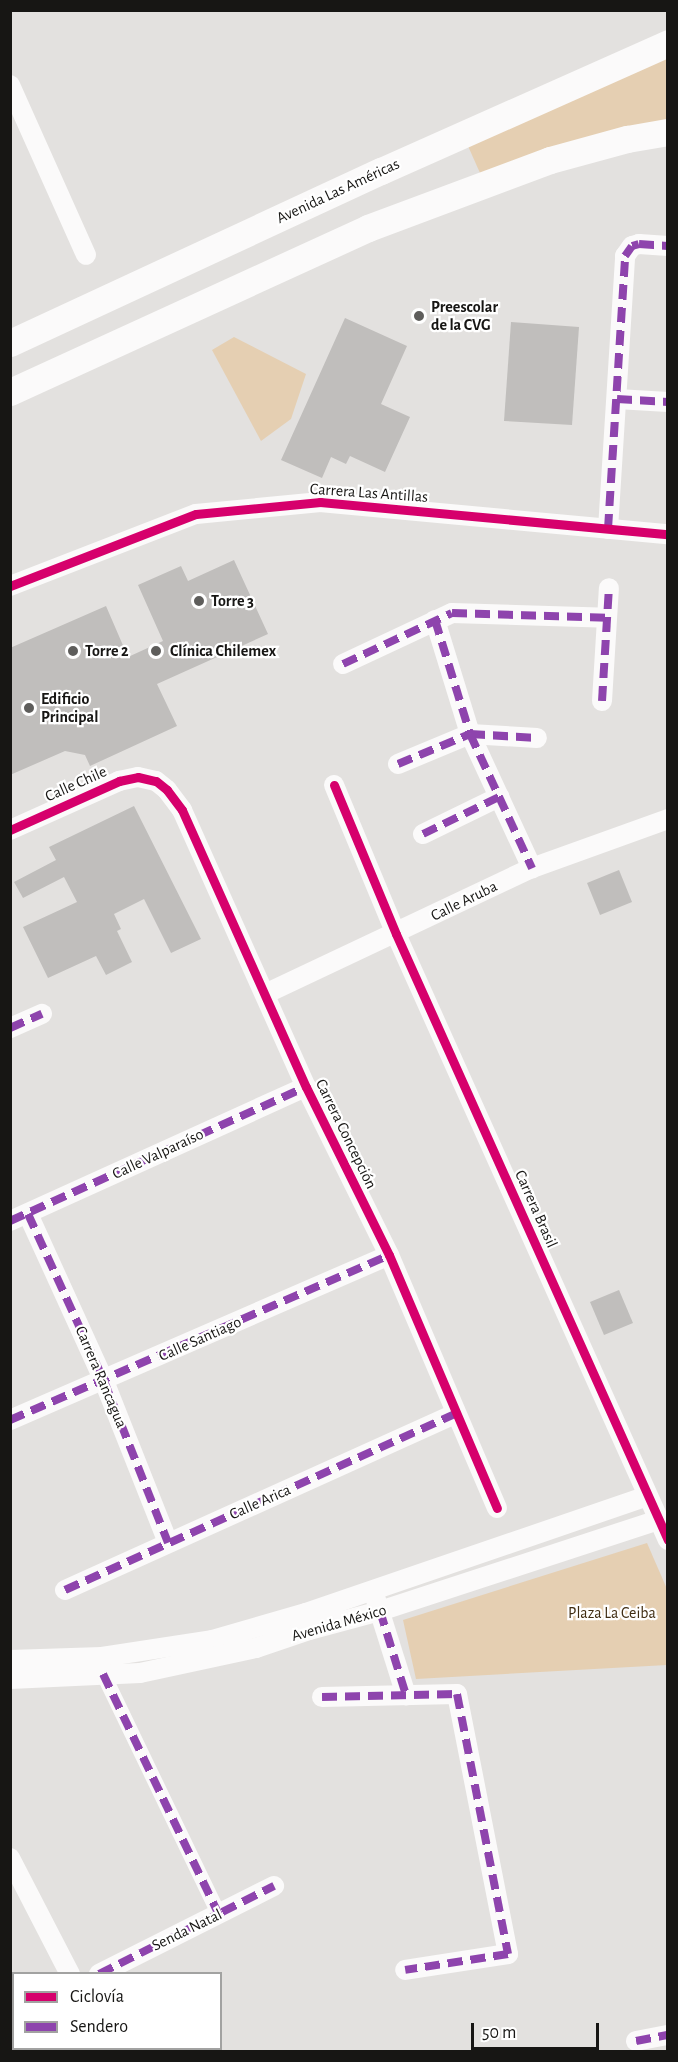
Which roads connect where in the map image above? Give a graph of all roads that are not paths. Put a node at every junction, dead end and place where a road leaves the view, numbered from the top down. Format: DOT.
graph roads {
  1 [pos="668,43"];
  2 [pos="10,85"];
  3 [pos="668,132"];
  4 [pos="668,246"];
  5 [pos="86,255"];
  6 [pos="10,343"];
  7 [pos="10,392"];
  8 [pos="617,399"];
  9 [pos="668,402"];
  10 [pos="609,529"];
  11 [pos="668,534"];
  12 [pos="10,586"];
  13 [pos="609,588"];
  14 [pos="607,618"];
  15 [pos="435,620"];
  16 [pos="343,663"];
  17 [pos="602,701"];
  18 [pos="470,734"];
  19 [pos="537,738"];
  20 [pos="398,764"];
  21 [pos="156,781"];
  22 [pos="334,785"];
  23 [pos="499,797"];
  24 [pos="668,819"];
  25 [pos="10,830"];
  26 [pos="423,834"];
  27 [pos="532,868"];
  28 [pos="396,934"];
  29 [pos="265,994"];
  30 [pos="42,1014"];
  31 [pos="10,1028"];
  32 [pos="306,1087"];
  33 [pos="19,1218"];
  34 [pos="389,1255"];
  35 [pos="104,1381"];
  36 [pos="455,1414"];
  37 [pos="10,1420"];
  38 [pos="648,1496"];
  39 [pos="497,1508"];
  40 [pos="659,1520"];
  41 [pos="668,1540"];
  42 [pos="168,1543"];
  43 [pos="65,1590"];
  44 [pos="372,1591"];
  45 [pos="380,1611"];
  46 [pos="10,1660"];
  47 [pos="103,1674"];
  48 [pos="10,1679"];
  49 [pos="406,1695"];
  50 [pos="322,1697"];
  51 [pos="10,1858"];
  52 [pos="274,1886"];
  53 [pos="219,1915"];
  54 [pos="405,1970"];
  55 [pos="69,1972"];
  56 [pos="103,1972"];
  57 [pos="668,2035"];
  58 [pos="636,2041"];
  1 -- 6 [label="main road, Avenida Las Américas"];
  2 -- 5 [label="street"];
  3 -- 7 [label="main road"];
  4 -- 8 [label="street"];
  8 -- 9 [label="street"];
  8 -- 10 [label="street"];
  10 -- 11 [label="street, Carrera Las Antillas"];
  10 -- 12 [label="street, Carrera Las Antillas"];
  13 -- 14 [label="street"];
  14 -- 15 [label="street"];
  14 -- 17 [label="street"];
  15 -- 16 [label="street"];
  15 -- 18 [label="street"];
  18 -- 19 [label="street"];
  18 -- 20 [label="street"];
  18 -- 23 [label="street"];
  21 -- 25 [label="street, Calle Chile"];
  21 -- 29 [label="street, Carrera Concepción"];
  22 -- 28 [label="street, Carrera Brasil"];
  23 -- 26 [label="street"];
  23 -- 27 [label="street"];
  24 -- 27 [label="street, Calle Aruba"];
  27 -- 28 [label="street, Calle Aruba"];
  28 -- 29 [label="street, Calle Aruba"];
  28 -- 38 [label="street, Carrera Brasil"];
  29 -- 32 [label="street, Carrera Concepción"];
  30 -- 31 [label="street"];
  32 -- 33 [label="street, Calle Valparaíso"];
  32 -- 34 [label="street, Carrera Concepción"];
  33 -- 35 [label="street, Carrera Rancagua"];
  34 -- 35 [label="street, Calle Santiago"];
  34 -- 36 [label="street, Carrera Concepción"];
  35 -- 37 [label="street, Calle Santiago"];
  35 -- 42 [label="street, Carrera Rancagua"];
  36 -- 39 [label="street, Carrera Concepción"];
  36 -- 42 [label="street, Calle Arica"];
  38 -- 40 [label="street, Carrera Brasil"];
  38 -- 44 [label="street, Avenida México"];
  40 -- 41 [label="street, Carrera Brasil"];
  40 -- 45 [label="street, Avenida México"];
  42 -- 43 [label="street, Calle Arica"];
  44 -- 45 [label="street"];
  44 -- 46 [label="street, Avenida México"];
  45 -- 47 [label="street, Avenida México"];
  45 -- 49 [label="street"];
  47 -- 48 [label="street, Avenida México"];
  47 -- 53 [label="street"];
  49 -- 50 [label="street"];
  49 -- 54 [label="street"];
  51 -- 55 [label="street"];
  52 -- 53 [label="street, Senda Natal"];
  53 -- 56 [label="street, Senda Natal"];
  57 -- 58 [label="street"];
}
